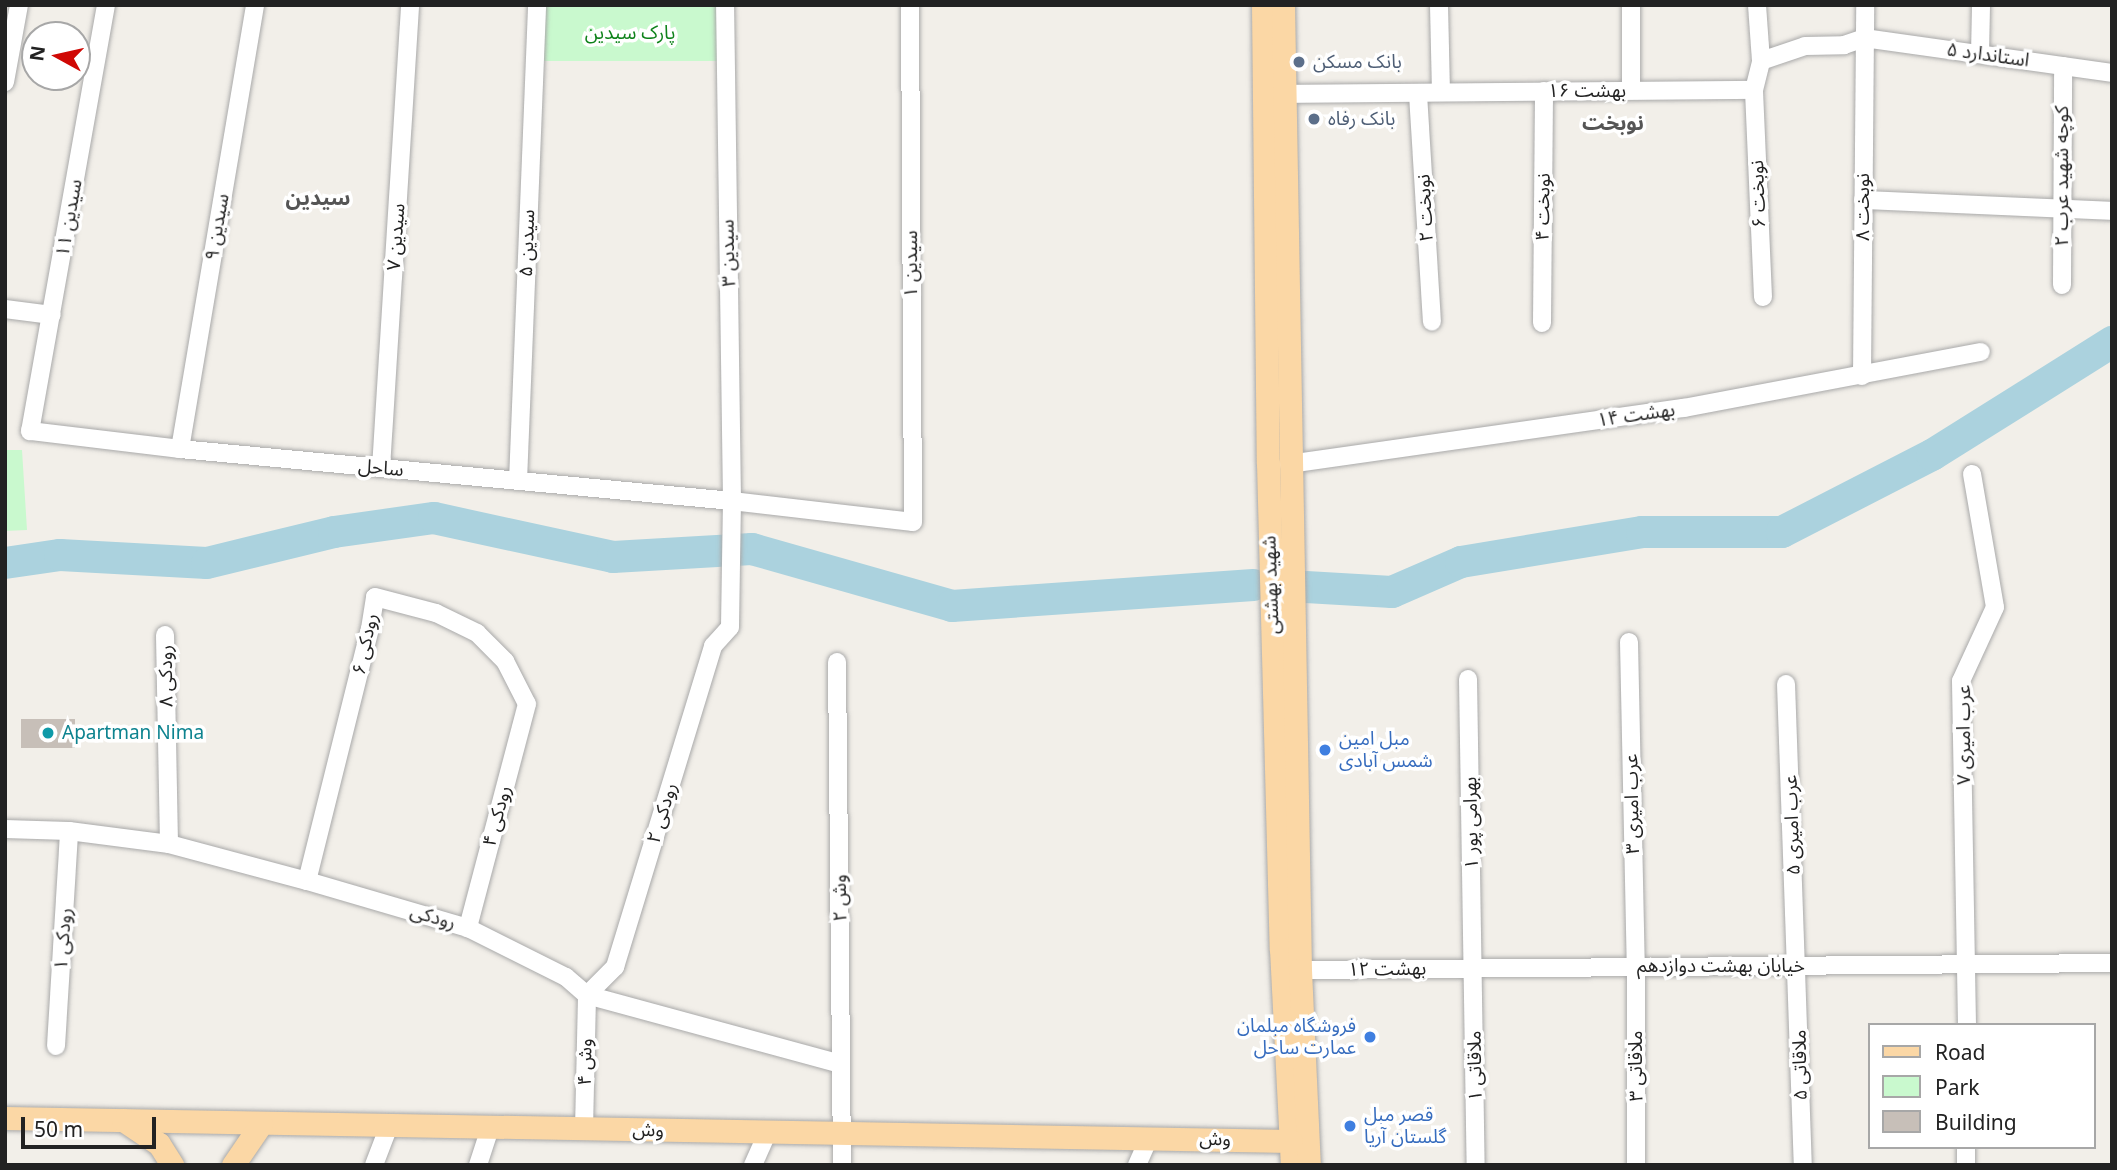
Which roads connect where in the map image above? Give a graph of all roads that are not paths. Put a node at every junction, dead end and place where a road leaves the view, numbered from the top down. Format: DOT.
graph roads {
  1 [pos="19,5"];
  2 [pos="106,5"];
  3 [pos="255,5"];
  4 [pos="410,5"];
  5 [pos="537,5"];
  6 [pos="725,5"];
  7 [pos="910,5"];
  8 [pos="1263,5"];
  9 [pos="1283,5"];
  10 [pos="1439,5"];
  11 [pos="1631,5"];
  12 [pos="1758,5"];
  13 [pos="1865,5"];
  14 [pos="1981,5"];
  15 [pos="1864,38"];
  16 [pos="1980,54"];
  17 [pos="1761,61"];
  18 [pos="2063,66"];
  19 [pos="2112,73"];
  20 [pos="5,82"];
  21 [pos="1631,90"];
  22 [pos="1754,90"];
  23 [pos="1544,91"];
  24 [pos="1441,92"];
  25 [pos="1283,94"];
  26 [pos="1419,94"];
  27 [pos="1864,200"];
  28 [pos="2061,209"];
  29 [pos="2112,211"];
  30 [pos="2062,285"];
  31 [pos="1763,297"];
  32 [pos="5,309"];
  33 [pos="52,315"];
  34 [pos="1432,322"];
  35 [pos="1542,323"];
  36 [pos="1981,352"];
  37 [pos="1862,376"];
  38 [pos="30,431"];
  39 [pos="180,449"];
  40 [pos="1289,464"];
  41 [pos="381,468"];
  42 [pos="1972,474"];
  43 [pos="518,481"];
  44 [pos="732,501"];
  45 [pos="912,522"];
  46 [pos="730,627"];
  47 [pos="165,635"];
  48 [pos="1629,642"];
  49 [pos="837,662"];
  50 [pos="1468,679"];
  51 [pos="1786,684"];
  52 [pos="527,705"];
  53 [pos="5,829"];
  54 [pos="69,831"];
  55 [pos="169,844"];
  56 [pos="307,881"];
  57 [pos="468,928"];
  58 [pos="1968,963"];
  59 [pos="2112,963"];
  60 [pos="1798,965"];
  61 [pos="1636,967"];
  62 [pos="1474,968"];
  63 [pos="1300,970"];
  64 [pos="587,996"];
  65 [pos="1967,1023"];
  66 [pos="56,1046"];
  67 [pos="841,1064"];
  68 [pos="5,1118"];
  69 [pos="123,1120"];
  70 [pos="261,1124"];
  71 [pos="389,1126"];
  72 [pos="490,1128"];
  73 [pos="584,1129"];
  74 [pos="768,1132"];
  75 [pos="844,1133"];
  76 [pos="1149,1138"];
  77 [pos="1291,1141"];
  78 [pos="172,1165"];
  79 [pos="233,1165"];
  80 [pos="374,1165"];
  81 [pos="478,1165"];
  82 [pos="753,1165"];
  83 [pos="842,1165"];
  84 [pos="1137,1165"];
  85 [pos="1292,1165"];
  86 [pos="1309,1165"];
  87 [pos="1476,1165"];
  88 [pos="1636,1165"];
  89 [pos="1803,1165"];
  1 -- 20 [label="street"];
  2 -- 33 [label="street, ۱۱ سیدین"];
  3 -- 39 [label="street, ۹ سیدین"];
  4 -- 41 [label="street, سیدین ۷"];
  5 -- 43 [label="street, سیدین ۵"];
  6 -- 44 [label="street, سیدین ۳"];
  7 -- 45 [label="street, سیدین ۱"];
  8 -- 77 [label="main road, شهید بهشتی"];
  9 -- 25 [label="main road, شهید بهشتی"];
  10 -- 24 [label="street"];
  11 -- 21 [label="street"];
  12 -- 17 [label="street"];
  13 -- 15 [label="street, ۸ نوبخت"];
  14 -- 16 [label="street"];
  15 -- 16 [label="street, ۵ استاندارد"];
  15 -- 17 [label="street"];
  15 -- 27 [label="street, ۸ نوبخت"];
  16 -- 18 [label="street, ۵ استاندارد"];
  17 -- 22 [label="street"];
  18 -- 19 [label="street, ۵ استاندارد"];
  18 -- 28 [label="street, کوچه شهید عرب ۲"];
  21 -- 22 [label="street, ۱۶ بهشت"];
  21 -- 23 [label="street, ۱۶ بهشت"];
  22 -- 31 [label="street, نوبخت ۶"];
  23 -- 24 [label="street, ۱۶ بهشت"];
  23 -- 35 [label="street, ۴ نوبخت"];
  24 -- 26 [label="street, ۱۶ بهشت"];
  25 -- 26 [label="street, ۱۶ بهشت"];
  25 -- 40 [label="main road, شهید بهشتی"];
  26 -- 34 [label="street, ۲ نوبخت"];
  27 -- 28 [label="street"];
  27 -- 37 [label="street, ۸ نوبخت"];
  28 -- 29 [label="street"];
  28 -- 30 [label="street, کوچه شهید عرب ۲"];
  32 -- 33 [label="street"];
  33 -- 38 [label="street, ۱۱ سیدین"];
  36 -- 37 [label="street, بهشت ۱۴"];
  37 -- 40 [label="street, بهشت ۱۴"];
  38 -- 39 [label="street, ساحل"];
  39 -- 41 [label="street, ساحل"];
  40 -- 63 [label="main road, شهید بهشتی"];
  41 -- 43 [label="street, ساحل"];
  42 -- 58 [label="street, ۷ عرب امیری"];
  43 -- 44 [label="street, ساحل"];
  44 -- 45 [label="street, ساحل"];
  44 -- 46 [label="street, سیدین ۳"];
  46 -- 64 [label="street, رودکی ۲"];
  47 -- 55 [label="street, رودکی ۸"];
  48 -- 61 [label="street, ۳ عرب امیری"];
  49 -- 67 [label="street, وش ۲"];
  50 -- 62 [label="street, ۱ بهرامی پور"];
  51 -- 60 [label="street, ۵ عرب امیری"];
  52 -- 56 [label="street, رودکی ۶"];
  52 -- 57 [label="street, رودکی ۴"];
  53 -- 54 [label="street, رودکی"];
  54 -- 55 [label="street, رودکی"];
  54 -- 66 [label="street, رودکی ۱"];
  55 -- 56 [label="street, رودکی"];
  56 -- 57 [label="street, رودکی"];
  57 -- 64 [label="street, رودکی"];
  58 -- 59 [label="street, خیابان بهشت دوازدهم"];
  58 -- 60 [label="street, خیابان بهشت دوازدهم"];
  58 -- 65 [label="street, ۷ عرب امیری"];
  60 -- 61 [label="street, خیابان بهشت دوازدهم"];
  60 -- 89 [label="street, ملاقاتی ۵"];
  61 -- 62 [label="street, خیابان بهشت دوازدهم"];
  61 -- 88 [label="street, ملاقاتی ۳"];
  62 -- 63 [label="street, ۱۲ بهشت"];
  62 -- 87 [label="street, ملاقاتی ۱"];
  63 -- 86 [label="main road, شهید بهشتی"];
  64 -- 67 [label="street, رودکی"];
  64 -- 73 [label="street, وش ۴"];
  67 -- 75 [label="street, وش ۲"];
  68 -- 69 [label="main road, وش"];
  69 -- 70 [label="main road, وش"];
  69 -- 78 [label="main road"];
  70 -- 71 [label="main road, وش"];
  70 -- 79 [label="main road"];
  71 -- 72 [label="main road, وش"];
  71 -- 80 [label="street"];
  72 -- 73 [label="main road, وش"];
  72 -- 81 [label="street"];
  73 -- 74 [label="main road, وش"];
  74 -- 75 [label="main road, وش"];
  74 -- 82 [label="street"];
  75 -- 76 [label="main road, وش"];
  75 -- 83 [label="street, وش ۲"];
  76 -- 77 [label="main road, وش"];
  76 -- 84 [label="street"];
  77 -- 85 [label="main road, شهید بهشتی"];
}
